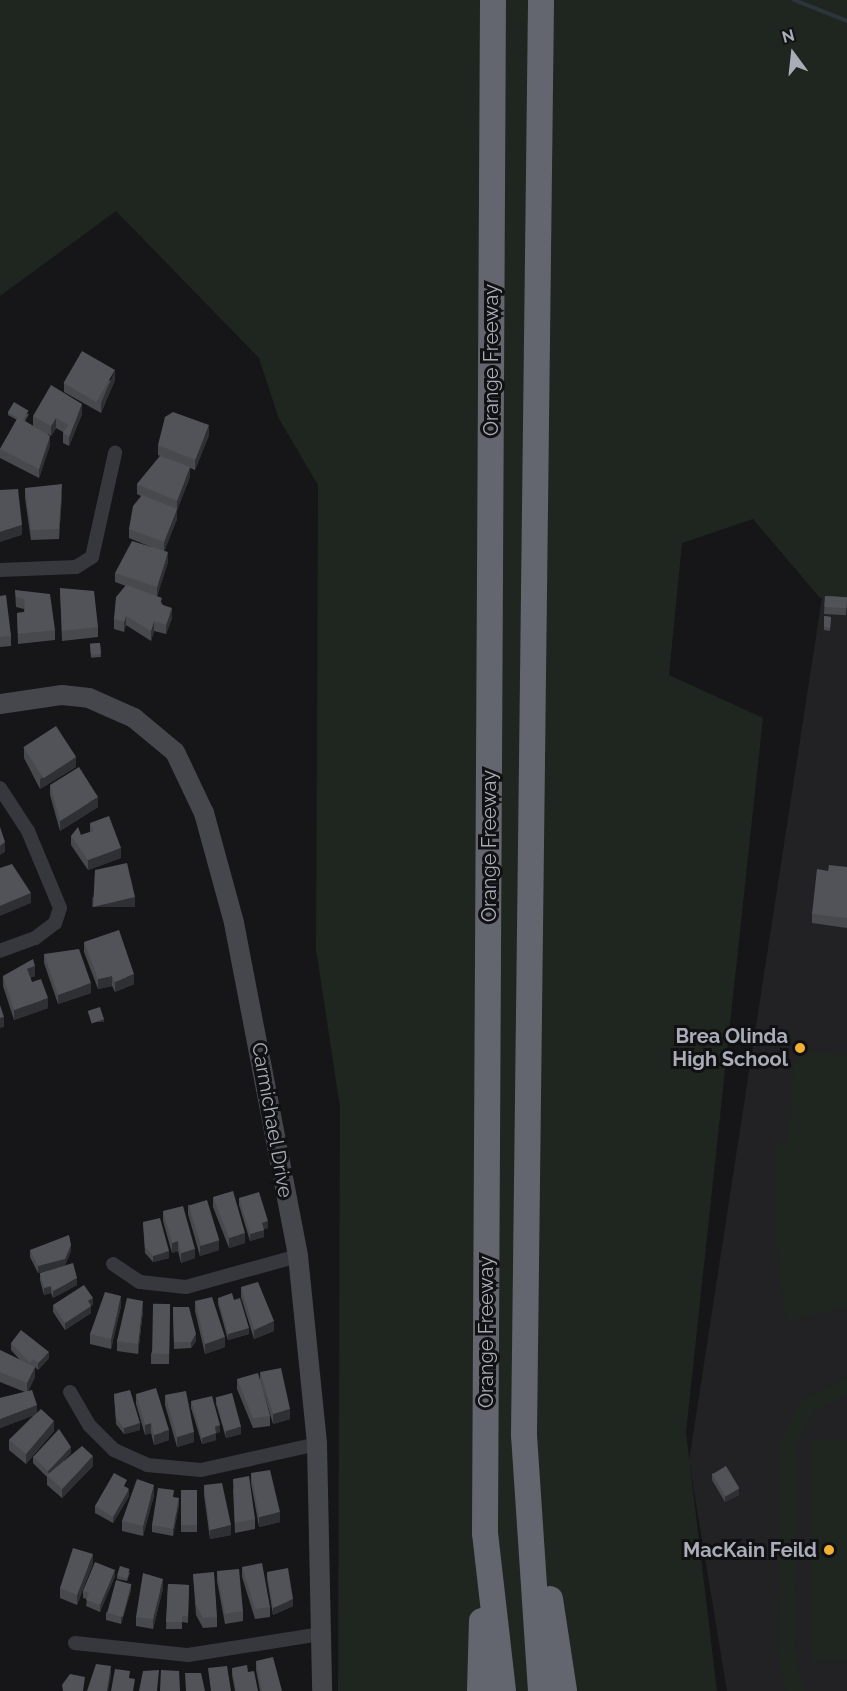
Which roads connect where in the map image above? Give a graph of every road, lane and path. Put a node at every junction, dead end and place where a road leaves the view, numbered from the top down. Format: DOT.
graph roads {
  1 [pos="493,0"];
  2 [pos="541,0"];
  3 [pos="115,453"];
  4 [pos="0,570"];
  5 [pos="0,704"];
  6 [pos="0,788"];
  7 [pos="0,951"];
  8 [pos="298,1256"];
  9 [pos="113,1264"];
  10 [pos="70,1392"];
  11 [pos="524,1435"];
  12 [pos="317,1444"];
  13 [pos="485,1533"];
  14 [pos="321,1634"];
  15 [pos="75,1643"];
  16 [pos="322,1691"];
  17 [pos="480,1691"];
  18 [pos="503,1691"];
  19 [pos="541,1691"];
  20 [pos="564,1691"];
  1 -- 13 [label="highway, Orange Freeway"];
  2 -- 11 [label="highway, Orange Freeway"];
  3 -- 4 [label="street"];
  5 -- 8 [label="street, Carmichael Drive"];
  6 -- 7 [label="street"];
  8 -- 9 [label="street"];
  8 -- 12 [label="street, Carmichael Drive"];
  10 -- 12 [label="street"];
  11 -- 19 [label="highway, Orange Freeway"];
  11 -- 20 [label="highway"];
  12 -- 14 [label="street, Carmichael Drive"];
  13 -- 17 [label="highway"];
  13 -- 18 [label="highway, Orange Freeway"];
  14 -- 15 [label="street"];
  14 -- 16 [label="street, Carmichael Drive"];
}
